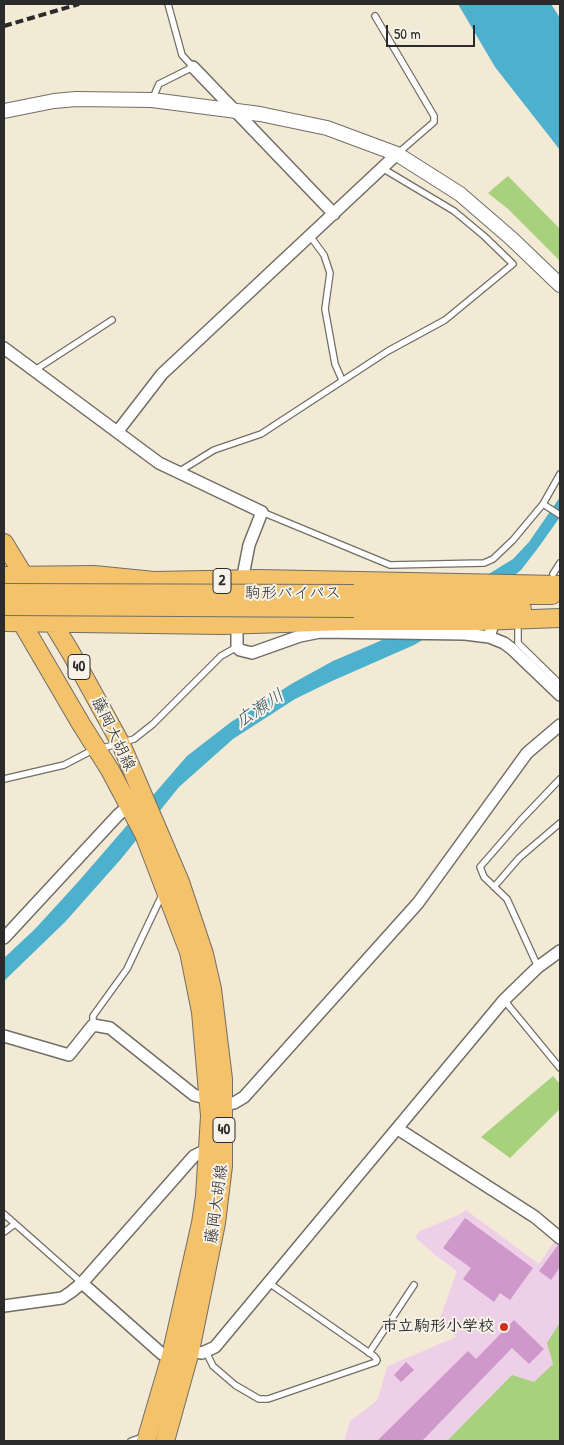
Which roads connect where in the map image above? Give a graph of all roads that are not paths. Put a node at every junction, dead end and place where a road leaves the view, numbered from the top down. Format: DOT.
graph roads {
  1 [pos="168,4"];
  2 [pos="375,16"];
  3 [pos="193,67"];
  4 [pos="152,100"];
  5 [pos="232,110"];
  6 [pos="4,111"];
  7 [pos="397,154"];
  8 [pos="382,168"];
  9 [pos="334,214"];
  10 [pos="310,236"];
  11 [pos="560,285"];
  12 [pos="112,320"];
  13 [pos="4,348"];
  14 [pos="35,370"];
  15 [pos="342,380"];
  16 [pos="118,431"];
  17 [pos="180,471"];
  18 [pos="560,474"];
  19 [pos="545,505"];
  20 [pos="262,512"];
  21 [pos="560,515"];
  22 [pos="4,544"];
  23 [pos="560,566"];
  24 [pos="4,576"];
  25 [pos="24,576"];
  26 [pos="242,580"];
  27 [pos="557,580"];
  28 [pos="437,589"];
  29 [pos="4,592"];
  30 [pos="560,595"];
  31 [pos="354,601"];
  32 [pos="4,606"];
  33 [pos="560,609"];
  34 [pos="560,618"];
  35 [pos="12,622"];
  36 [pos="489,622"];
  37 [pos="52,623"];
  38 [pos="96,623"];
  39 [pos="236,624"];
  40 [pos="518,630"];
  41 [pos="237,647"];
  42 [pos="71,653"];
  43 [pos="560,684"];
  44 [pos="560,695"];
  45 [pos="560,725"];
  46 [pos="120,744"];
  47 [pos="97,750"];
  48 [pos="4,779"];
  49 [pos="560,779"];
  50 [pos="135,804"];
  51 [pos="560,823"];
  52 [pos="150,828"];
  53 [pos="494,887"];
  54 [pos="167,890"];
  55 [pos="4,938"];
  56 [pos="557,956"];
  57 [pos="538,967"];
  58 [pos="504,1000"];
  59 [pos="93,1025"];
  60 [pos="4,1036"];
  61 [pos="560,1068"];
  62 [pos="217,1102"];
  63 [pos="398,1129"];
  64 [pos="208,1150"];
  65 [pos="4,1214"];
  66 [pos="14,1224"];
  67 [pos="4,1232"];
  68 [pos="560,1238"];
  69 [pos="82,1283"];
  70 [pos="269,1283"];
  71 [pos="414,1285"];
  72 [pos="4,1306"];
  73 [pos="198,1352"];
  74 [pos="369,1352"];
  75 [pos="171,1356"];
  76 [pos="142,1440"];
  77 [pos="165,1441"];
  1 -- 3 [label="lane"];
  2 -- 7 [label="lane"];
  3 -- 4 [label="lane"];
  3 -- 5 [label="street"];
  4 -- 5 [label="street"];
  4 -- 6 [label="street"];
  5 -- 7 [label="street"];
  5 -- 9 [label="street"];
  7 -- 8 [label="street"];
  7 -- 11 [label="street"];
  8 -- 9 [label="street"];
  8 -- 15 [label="lane"];
  9 -- 10 [label="street"];
  10 -- 15 [label="lane"];
  10 -- 16 [label="street"];
  12 -- 14 [label="lane"];
  13 -- 14 [label="street"];
  14 -- 16 [label="street"];
  15 -- 17 [label="lane"];
  16 -- 17 [label="street"];
  17 -- 20 [label="street"];
  18 -- 19 [label="lane"];
  19 -- 20 [label="lane"];
  19 -- 21 [label="lane"];
  20 -- 26 [label="street"];
  22 -- 25 [label="main road, 藤岡大胡線 / 40"];
  23 -- 27 [label="lane"];
  24 -- 25 [label="main road, 2"];
  25 -- 26 [label="main road, 2"];
  25 -- 37 [label="main road, 藤岡大胡線 / 40"];
  26 -- 28 [label="main road, 2"];
  26 -- 39 [label="street"];
  27 -- 28 [label="main road, 2"];
  28 -- 30 [label="main road, 2"];
  28 -- 31 [label="main road, 駒形バイパス / 2"];
  29 -- 31 [label="main road, 駒形バイパス / 2, bridge"];
  29 -- 35 [label="main road, 藤岡大胡線 / 40"];
  31 -- 32 [label="main road, 駒形バイパス / 2, bridge"];
  31 -- 36 [label="main road, 駒形バイパス / 2"];
  33 -- 36 [label="main road, 2"];
  34 -- 36 [label="main road, 2"];
  35 -- 37 [label="main road, 2"];
  35 -- 47 [label="main road, 藤岡大胡線 / 40"];
  36 -- 39 [label="main road, 2"];
  36 -- 41 [label="street"];
  36 -- 44 [label="street"];
  37 -- 38 [label="main road, 2"];
  37 -- 42 [label="main road, 藤岡大胡線 / 40"];
  38 -- 39 [label="main road, 2"];
  38 -- 42 [label="main road"];
  39 -- 41 [label="street"];
  40 -- 43 [label="lane"];
  41 -- 46 [label="lane"];
  42 -- 46 [label="main road, 藤岡大胡線 / 40"];
  45 -- 62 [label="street"];
  46 -- 47 [label="lane"];
  46 -- 50 [label="main road, 藤岡大胡線 / 40"];
  47 -- 48 [label="lane"];
  47 -- 50 [label="main road, 藤岡大胡線 / 40"];
  49 -- 53 [label="lane"];
  50 -- 52 [label="main road, 40"];
  50 -- 55 [label="street"];
  51 -- 53 [label="lane"];
  52 -- 54 [label="main road, 藤岡大胡線 / 40"];
  52 -- 62 [label="main road, 藤岡大胡線 / 40"];
  53 -- 57 [label="lane"];
  54 -- 59 [label="lane"];
  54 -- 62 [label="main road, 藤岡大胡線 / 40"];
  56 -- 57 [label="street"];
  57 -- 58 [label="street"];
  58 -- 61 [label="lane"];
  58 -- 63 [label="street"];
  59 -- 60 [label="street"];
  59 -- 62 [label="street"];
  62 -- 64 [label="main road, 藤岡大胡線 / 40"];
  62 -- 73 [label="main road, 藤岡大胡線 / 40"];
  63 -- 68 [label="street"];
  63 -- 70 [label="street"];
  64 -- 69 [label="street"];
  64 -- 75 [label="main road, 藤岡大胡線 / 40"];
  65 -- 66 [label="lane"];
  66 -- 67 [label="lane"];
  66 -- 69 [label="lane"];
  69 -- 72 [label="street"];
  69 -- 75 [label="street"];
  70 -- 73 [label="street"];
  70 -- 74 [label="lane"];
  71 -- 74 [label="lane"];
  73 -- 74 [label="lane"];
  73 -- 75 [label="street"];
  73 -- 77 [label="main road, 藤岡大胡線 / 40"];
  75 -- 76 [label="main road, 藤岡大胡線 / 40"];
}
